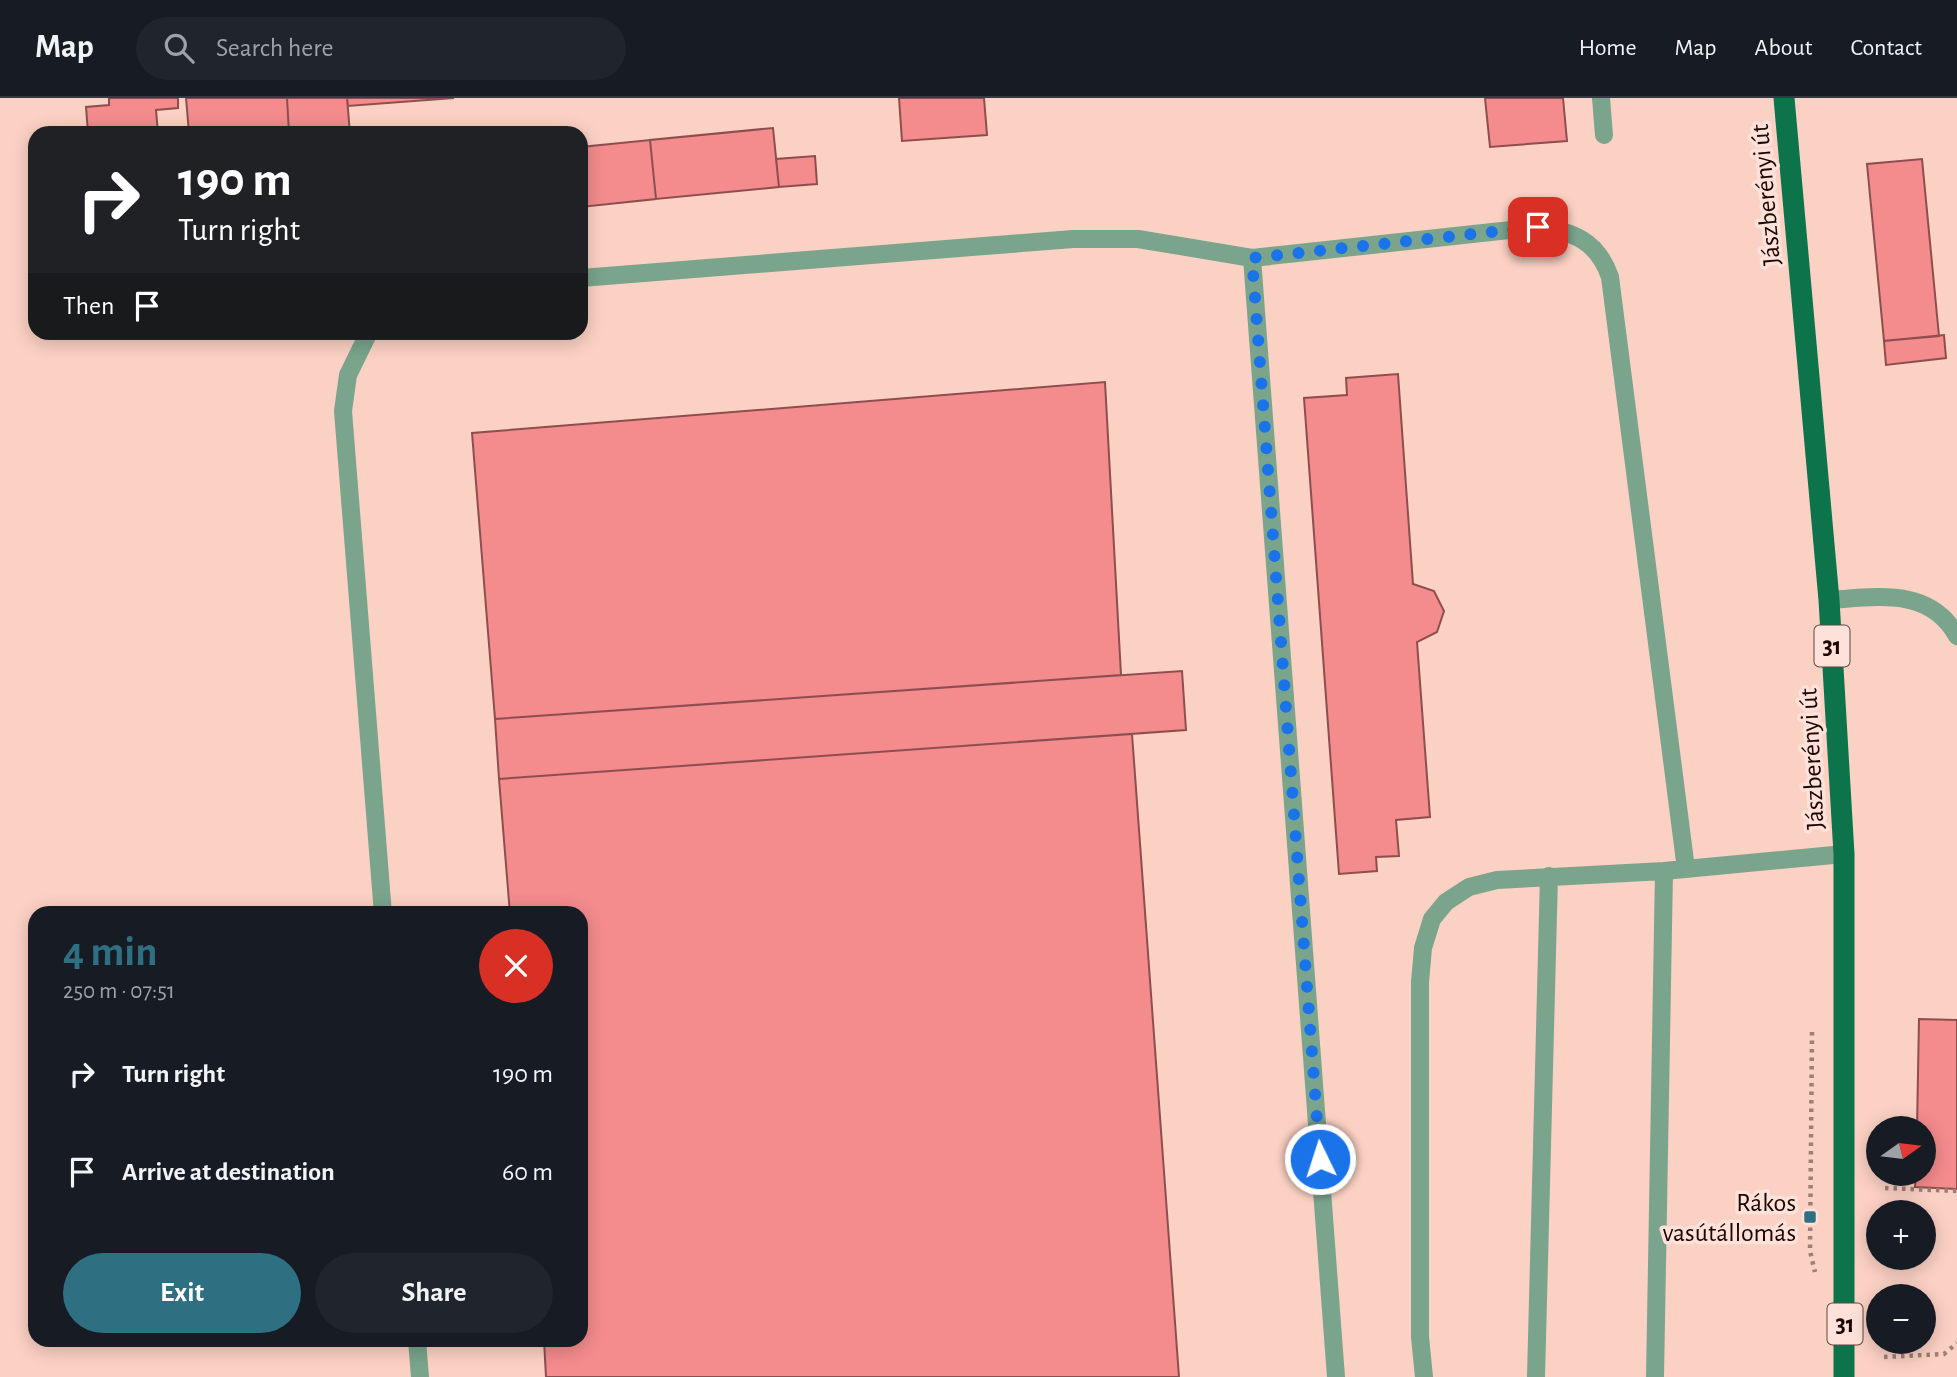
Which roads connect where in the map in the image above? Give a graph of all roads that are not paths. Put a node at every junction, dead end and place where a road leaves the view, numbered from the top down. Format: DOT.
graph roads {
  1 [pos="1601,98"];
  2 [pos="1784,98"];
  3 [pos="1604,135"];
  4 [pos="1252,258"];
  5 [pos="588,277"];
  6 [pos="365,340"];
  7 [pos="1829,600"];
  8 [pos="1957,636"];
  9 [pos="1844,854"];
  10 [pos="1686,869"];
  11 [pos="1664,871"];
  12 [pos="1549,876"];
  13 [pos="382,906"];
  14 [pos="418,1347"];
  15 [pos="420,1377"];
  16 [pos="1336,1377"];
  17 [pos="1424,1377"];
  18 [pos="1536,1377"];
  19 [pos="1655,1377"];
  20 [pos="1844,1377"];
  1 -- 3 [label="lane"];
  2 -- 7 [label="main road, Jászberényi út / 31"];
  4 -- 5 [label="lane"];
  4 -- 10 [label="lane"];
  4 -- 16 [label="lane"];
  6 -- 13 [label="lane"];
  7 -- 8 [label="lane"];
  7 -- 9 [label="main road, Jászberényi út / 31"];
  9 -- 10 [label="lane"];
  9 -- 20 [label="main road, Jászberényi út / 31"];
  10 -- 11 [label="lane"];
  11 -- 12 [label="lane"];
  11 -- 19 [label="lane"];
  12 -- 17 [label="lane"];
  12 -- 18 [label="lane"];
  14 -- 15 [label="lane"];
}
